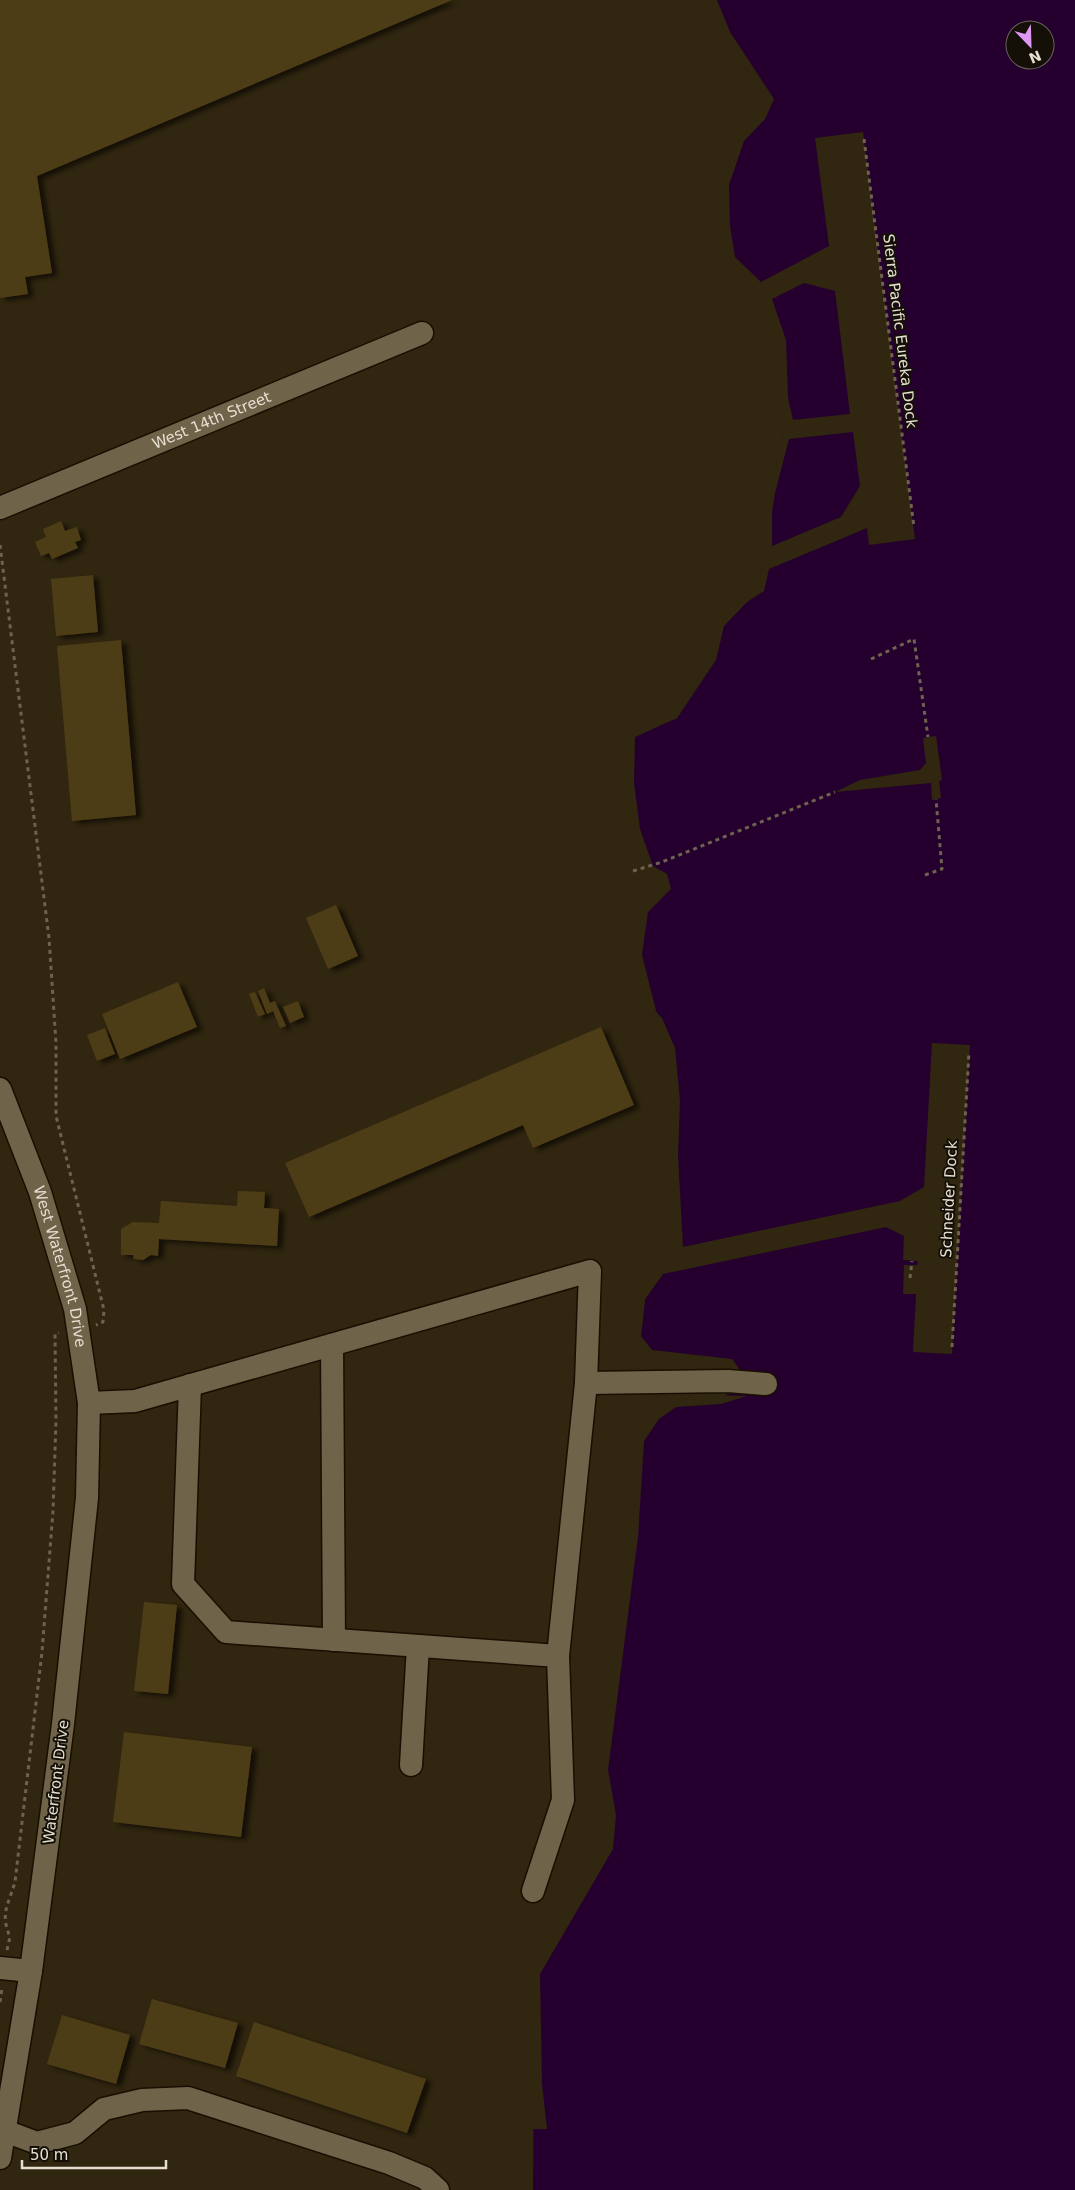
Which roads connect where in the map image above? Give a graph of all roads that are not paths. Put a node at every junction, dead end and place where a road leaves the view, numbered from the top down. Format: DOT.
graph roads {
  1 [pos="422,333"];
  2 [pos="0,508"];
  3 [pos="0,1089"];
  4 [pos="332,1345"];
  5 [pos="586,1383"];
  6 [pos="766,1384"];
  7 [pos="190,1385"];
  8 [pos="89,1403"];
  9 [pos="334,1640"];
  10 [pos="418,1646"];
  11 [pos="558,1656"];
  12 [pos="411,1765"];
  13 [pos="533,1891"];
  14 [pos="0,1968"];
  15 [pos="31,1971"];
  16 [pos="6,2131"];
  17 [pos="0,2158"];
  18 [pos="438,2190"];
  1 -- 2 [label="street, West 14th Street"];
  3 -- 8 [label="street, West Waterfront Drive"];
  4 -- 5 [label="street"];
  4 -- 7 [label="street"];
  4 -- 9 [label="street"];
  5 -- 6 [label="street"];
  5 -- 11 [label="street"];
  7 -- 8 [label="street"];
  7 -- 9 [label="street"];
  8 -- 15 [label="street, Waterfront Drive"];
  9 -- 10 [label="street"];
  10 -- 11 [label="street"];
  10 -- 12 [label="street"];
  11 -- 13 [label="street"];
  14 -- 15 [label="street"];
  15 -- 16 [label="street, Waterfront Drive"];
  16 -- 17 [label="street, Waterfront Drive"];
  16 -- 18 [label="street"];
}
